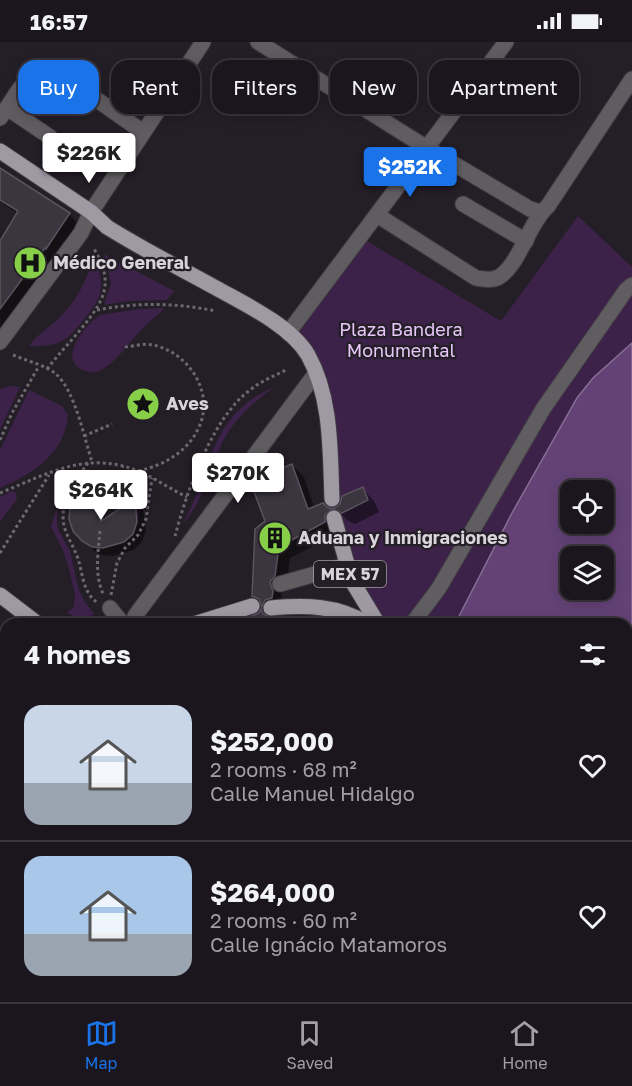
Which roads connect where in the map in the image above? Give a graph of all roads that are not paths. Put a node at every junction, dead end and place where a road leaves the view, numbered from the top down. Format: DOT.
graph roads {
  1 [pos="203,42"];
  2 [pos="258,42"];
  3 [pos="506,42"];
  4 [pos="632,79"];
  5 [pos="3,113"];
  6 [pos="143,132"];
  7 [pos="50,137"];
  8 [pos="427,148"];
  9 [pos="0,152"];
  10 [pos="463,204"];
  11 [pos="91,212"];
  12 [pos="540,212"];
  13 [pos="377,215"];
  14 [pos="526,241"];
  15 [pos="632,285"];
  16 [pos="288,333"];
  17 [pos="2,335"];
  18 [pos="316,373"];
  19 [pos="332,499"];
  20 [pos="334,518"];
  21 [pos="346,565"];
  22 [pos="280,584"];
  23 [pos="0,595"];
  24 [pos="252,606"];
  25 [pos="110,608"];
  26 [pos="271,608"];
  27 [pos="30,618"];
  28 [pos="126,618"];
  29 [pos="131,618"];
  30 [pos="213,618"];
  31 [pos="356,618"];
  32 [pos="374,618"];
  33 [pos="416,618"];
  1 -- 6 [label="street"];
  2 -- 8 [label="street"];
  3 -- 8 [label="street"];
  4 -- 12 [label="street"];
  5 -- 6 [label="street"];
  5 -- 7 [label="street"];
  6 -- 11 [label="street"];
  8 -- 12 [label="street"];
  8 -- 13 [label="street"];
  9 -- 11 [label="main road"];
  10 -- 14 [label="street"];
  11 -- 16 [label="main road"];
  11 -- 17 [label="street"];
  12 -- 14 [label="street"];
  13 -- 14 [label="street"];
  13 -- 16 [label="street"];
  15 -- 33 [label="street"];
  16 -- 18 [label="main road"];
  18 -- 19 [label="main road"];
  18 -- 29 [label="street"];
  20 -- 21 [label="main road, MEX 57"];
  21 -- 22 [label="street"];
  21 -- 32 [label="main road, MEX 57"];
  23 -- 27 [label="main road"];
  24 -- 30 [label="main road"];
  25 -- 28 [label="street"];
  26 -- 31 [label="main road, MEX 57"];
}
